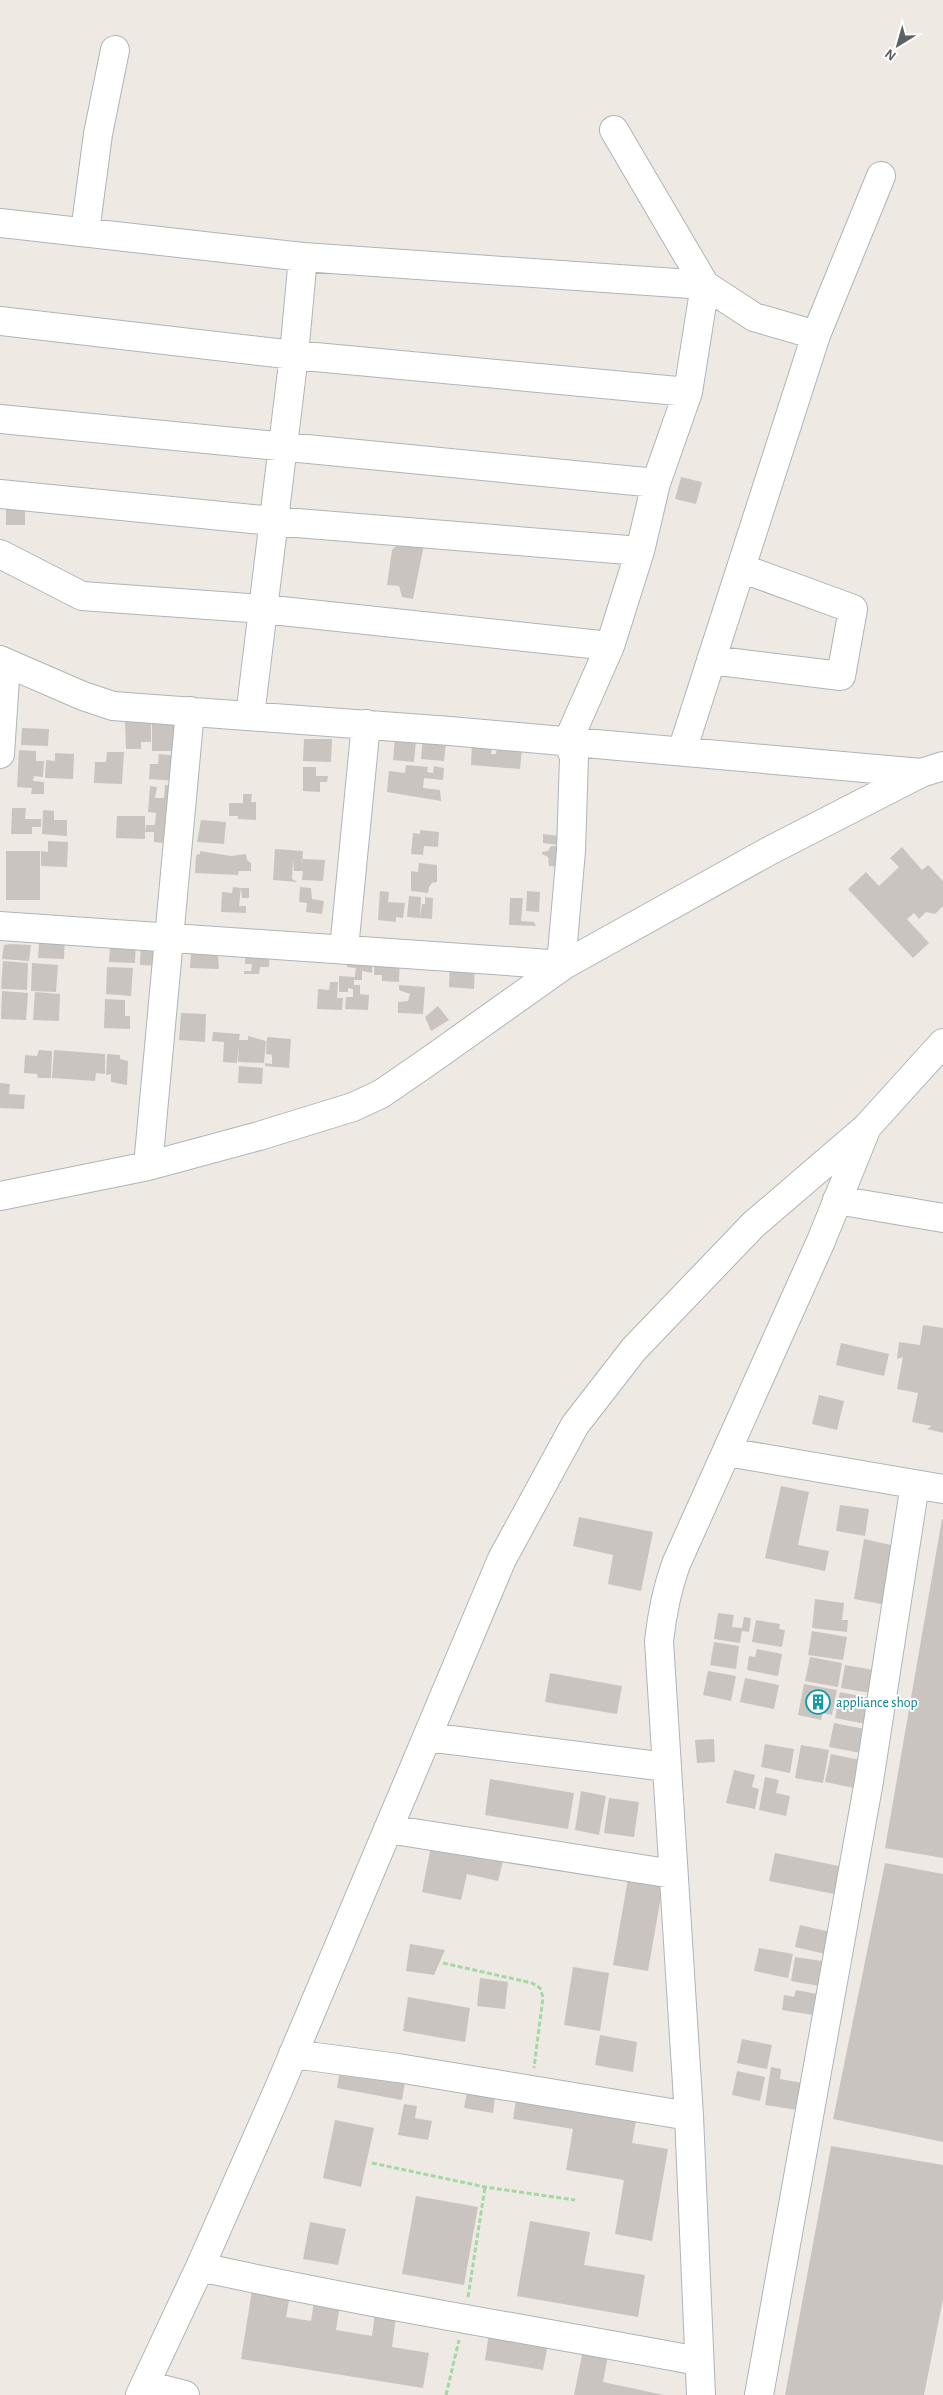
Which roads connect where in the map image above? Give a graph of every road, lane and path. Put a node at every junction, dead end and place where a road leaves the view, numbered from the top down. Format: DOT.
graph roads {
  1 [pos="115,50"];
  2 [pos="614,130"];
  3 [pos="881,176"];
  4 [pos="0,224"];
  5 [pos="85,232"];
  6 [pos="303,257"];
  7 [pos="705,286"];
  8 [pos="0,322"];
  9 [pos="816,335"];
  10 [pos="294,355"];
  11 [pos="688,392"];
  12 [pos="0,419"];
  13 [pos="282,447"];
  14 [pos="656,483"];
  15 [pos="0,494"];
  16 [pos="273,521"];
  17 [pos="640,551"];
  18 [pos="0,554"];
  19 [pos="741,568"];
  20 [pos="263,609"];
  21 [pos="610,646"];
  22 [pos="711,660"];
  23 [pos="3,662"];
  24 [pos="190,711"];
  25 [pos="250,716"];
  26 [pos="366,724"];
  27 [pos="568,741"];
  28 [pos="682,751"];
  29 [pos="0,754"];
  30 [pos="932,769"];
  31 [pos="0,926"];
  32 [pos="170,937"];
  33 [pos="344,949"];
  34 [pos="562,965"];
  35 [pos="943,1043"];
  36 [pos="866,1128"];
  37 [pos="148,1166"];
  38 [pos="0,1196"];
  39 [pos="837,1200"];
  40 [pos="943,1218"];
  41 [pos="727,1452"];
  42 [pos="914,1484"];
  43 [pos="943,1489"];
  44 [pos="427,1737"];
  45 [pos="666,1766"];
  46 [pos="388,1829"];
  47 [pos="673,1874"];
  48 [pos="443,1963"];
  49 [pos="293,2054"];
  50 [pos="531,2091"];
  51 [pos="689,2116"];
  52 [pos="372,2164"];
  53 [pos="485,2187"];
  54 [pos="575,2200"];
  55 [pos="200,2267"];
  56 [pos="465,2318"];
  57 [pos="698,2361"];
  58 [pos="143,2390"];
  59 [pos="185,2395"];
  60 [pos="446,2395"];
  61 [pos="701,2395"];
  62 [pos="759,2395"];
  1 -- 5 [label="street"];
  2 -- 7 [label="street"];
  3 -- 9 [label="street"];
  4 -- 5 [label="street"];
  5 -- 6 [label="street"];
  6 -- 7 [label="street"];
  6 -- 10 [label="street"];
  7 -- 9 [label="street"];
  7 -- 11 [label="street"];
  8 -- 10 [label="street"];
  9 -- 19 [label="street"];
  10 -- 11 [label="street"];
  10 -- 13 [label="street"];
  11 -- 14 [label="street"];
  12 -- 13 [label="street"];
  13 -- 14 [label="street"];
  13 -- 16 [label="street"];
  14 -- 17 [label="street"];
  15 -- 16 [label="street"];
  16 -- 17 [label="street"];
  16 -- 20 [label="street"];
  17 -- 21 [label="street"];
  18 -- 20 [label="street"];
  19 -- 22 [label="street"];
  19 -- 22 [label="street"];
  20 -- 21 [label="street"];
  20 -- 25 [label="street"];
  21 -- 27 [label="street"];
  22 -- 28 [label="street"];
  23 -- 24 [label="street"];
  23 -- 29 [label="street"];
  24 -- 25 [label="street"];
  24 -- 32 [label="street"];
  25 -- 26 [label="street"];
  26 -- 27 [label="street"];
  26 -- 33 [label="street"];
  27 -- 28 [label="street"];
  27 -- 34 [label="street"];
  28 -- 30 [label="street"];
  30 -- 34 [label="street"];
  31 -- 32 [label="street"];
  32 -- 33 [label="street"];
  32 -- 37 [label="street"];
  33 -- 34 [label="street"];
  34 -- 37 [label="street"];
  35 -- 36 [label="street"];
  36 -- 39 [label="street"];
  36 -- 44 [label="street"];
  37 -- 38 [label="street"];
  39 -- 40 [label="street"];
  39 -- 41 [label="street"];
  41 -- 42 [label="street"];
  41 -- 45 [label="street"];
  42 -- 43 [label="street"];
  42 -- 62 [label="street"];
  44 -- 45 [label="street"];
  44 -- 46 [label="street"];
  45 -- 47 [label="street"];
  46 -- 47 [label="street"];
  46 -- 49 [label="street"];
  47 -- 51 [label="street"];
  48 -- 50 [label="path"];
  49 -- 50 [label="street"];
  49 -- 55 [label="street"];
  50 -- 51 [label="street"];
  51 -- 57 [label="street"];
  52 -- 53 [label="path"];
  53 -- 54 [label="path"];
  53 -- 56 [label="path"];
  55 -- 56 [label="street"];
  55 -- 58 [label="street"];
  56 -- 57 [label="street"];
  56 -- 60 [label="path"];
  57 -- 61 [label="street"];
  58 -- 59 [label="street"];
}
